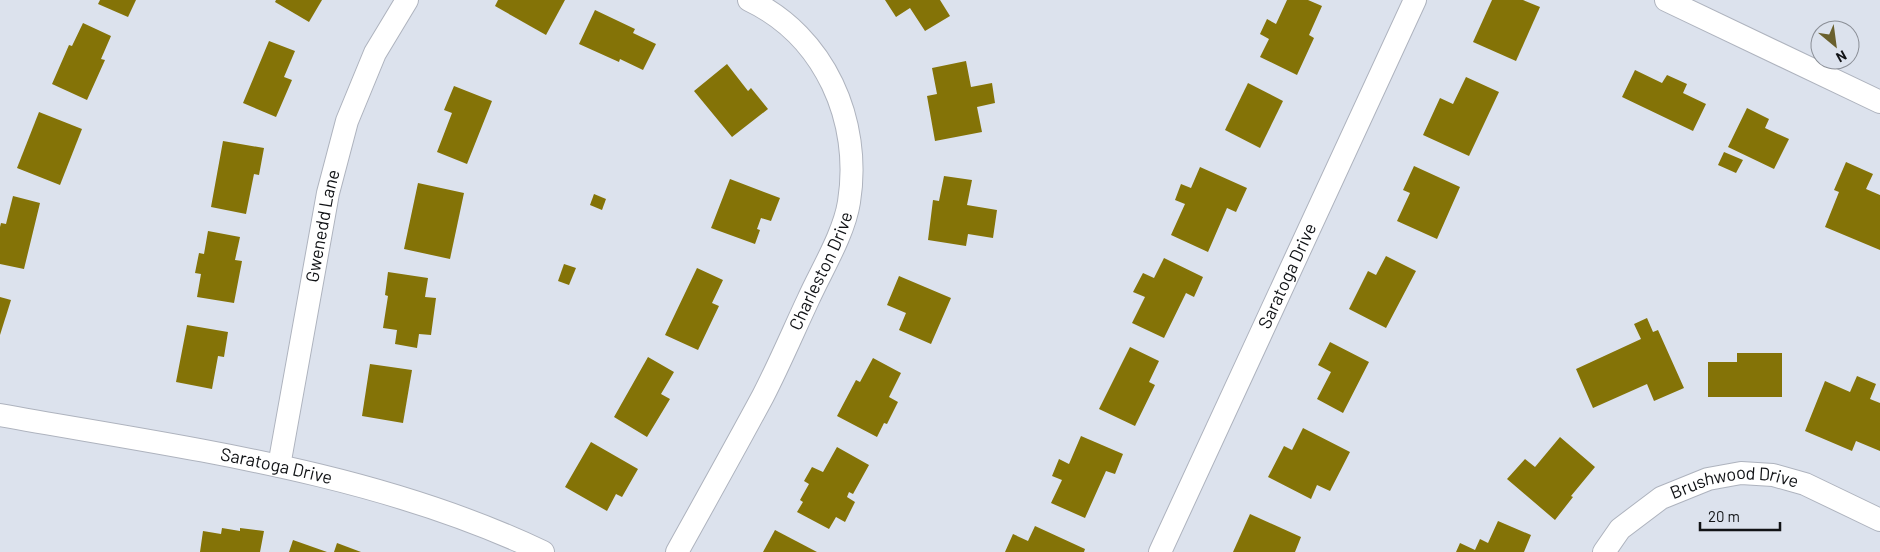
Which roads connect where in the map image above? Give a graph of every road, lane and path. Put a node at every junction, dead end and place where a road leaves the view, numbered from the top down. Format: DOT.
graph roads {
  1 [pos="407,0"];
  2 [pos="750,0"];
  3 [pos="1415,0"];
  4 [pos="1666,0"];
  5 [pos="1880,102"];
  6 [pos="0,415"];
  7 [pos="279,466"];
  8 [pos="1880,520"];
  9 [pos="543,552"];
  10 [pos="677,552"];
  11 [pos="1160,552"];
  12 [pos="1604,552"];
  1 -- 7 [label="street, Gwenedd Lane"];
  2 -- 10 [label="street, Charleston Drive"];
  3 -- 11 [label="street, Saratoga Drive"];
  4 -- 5 [label="street"];
  6 -- 7 [label="street, Saratoga Drive"];
  7 -- 9 [label="street, Saratoga Drive"];
  8 -- 12 [label="street, Brushwood Drive"];
}
